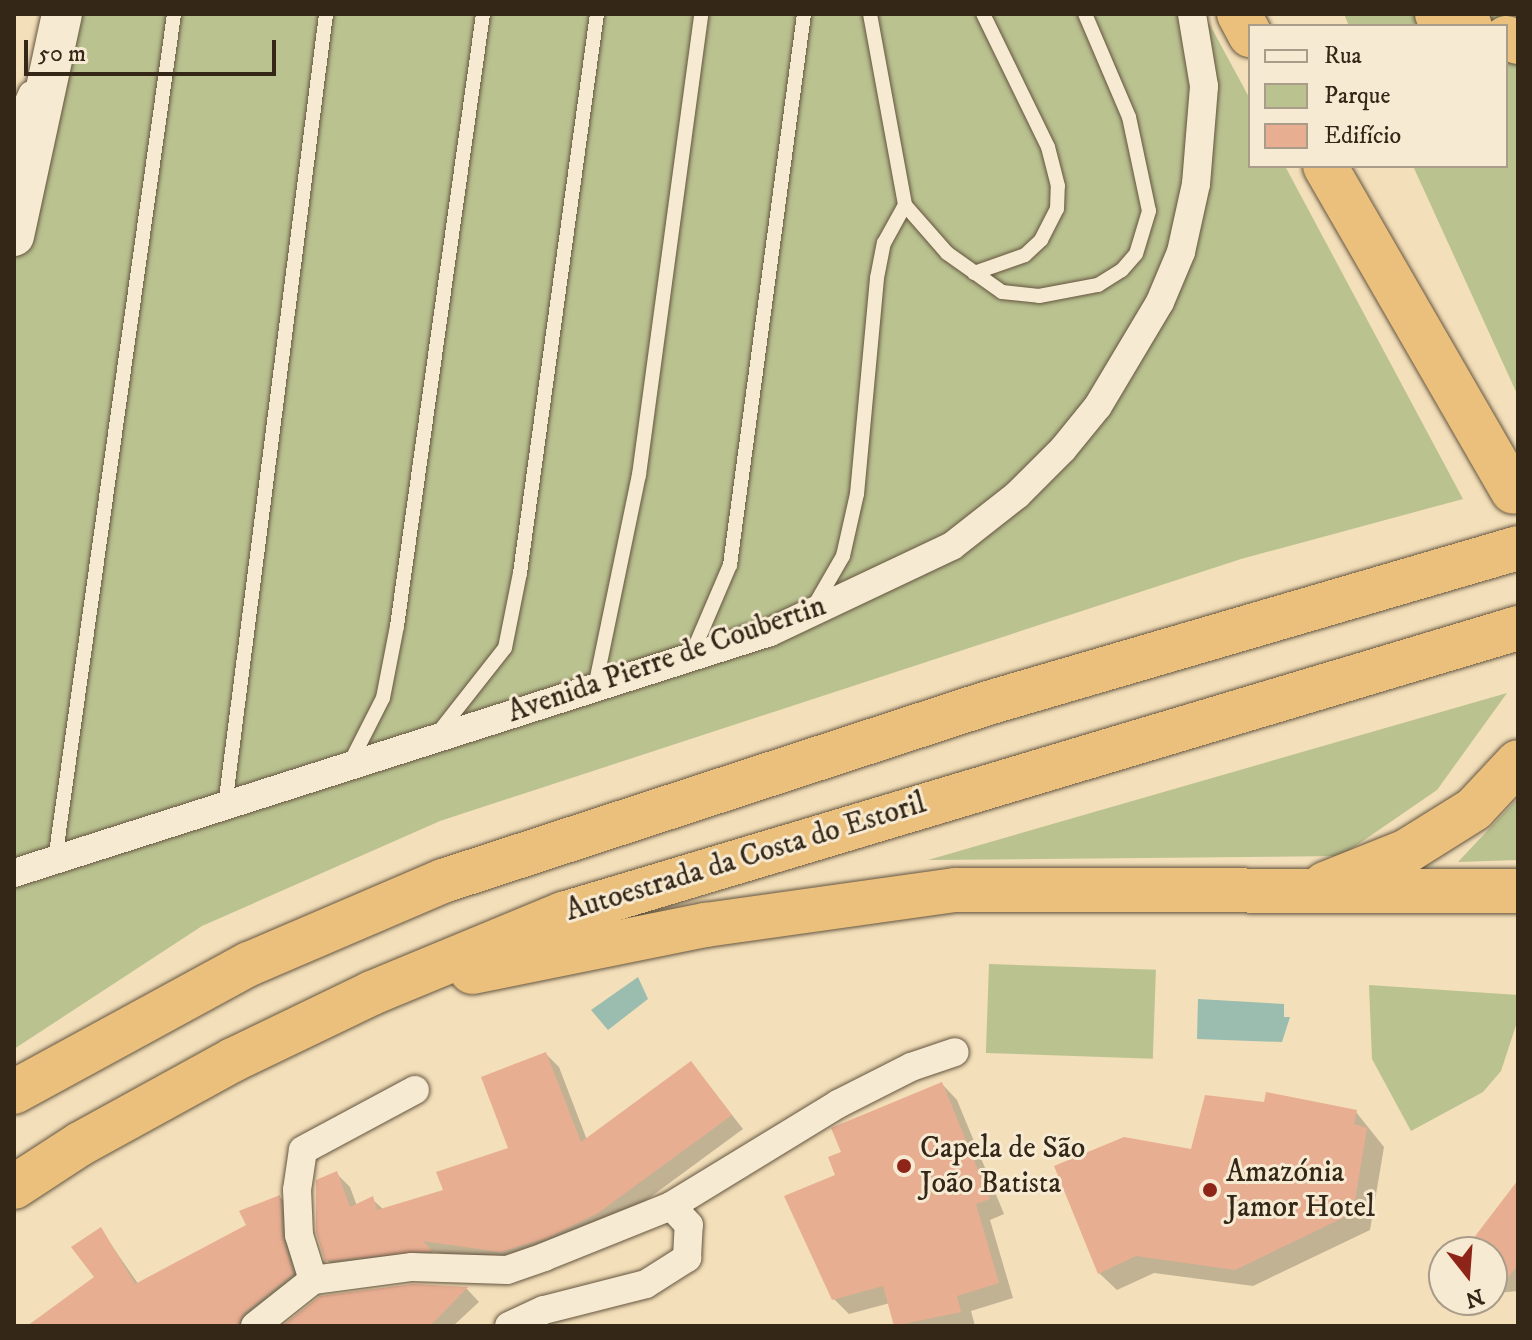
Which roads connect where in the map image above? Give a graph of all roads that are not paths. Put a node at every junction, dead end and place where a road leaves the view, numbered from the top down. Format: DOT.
graph roads {
  1 [pos="174,14"];
  2 [pos="326,14"];
  3 [pos="483,14"];
  4 [pos="597,14"];
  5 [pos="701,14"];
  6 [pos="804,14"];
  7 [pos="870,14"];
  8 [pos="983,14"];
  9 [pos="1085,14"];
  10 [pos="1192,14"];
  11 [pos="1437,14"];
  12 [pos="1464,24"];
  13 [pos="58,30"];
  14 [pos="14,135"];
  15 [pos="1326,168"];
  16 [pos="905,205"];
  17 [pos="14,236"];
  18 [pos="974,273"];
  19 [pos="1513,492"];
  20 [pos="1518,548"];
  21 [pos="809,616"];
  22 [pos="1518,628"];
  23 [pos="691,656"];
  24 [pos="595,687"];
  25 [pos="435,736"];
  26 [pos="1518,762"];
  27 [pos="348,767"];
  28 [pos="225,806"];
  29 [pos="55,860"];
  30 [pos="14,873"];
  31 [pos="1518,891"];
  32 [pos="1301,894"];
  33 [pos="372,993"];
  34 [pos="955,1052"];
  35 [pos="415,1090"];
  36 [pos="14,1092"];
  37 [pos="14,1187"];
  38 [pos="671,1206"];
  39 [pos="313,1280"];
  40 [pos="255,1326"];
  41 [pos="509,1326"];
  1 -- 29 [label="lane"];
  2 -- 28 [label="lane"];
  3 -- 27 [label="lane"];
  4 -- 25 [label="lane"];
  5 -- 24 [label="lane"];
  6 -- 23 [label="lane"];
  7 -- 16 [label="lane"];
  8 -- 18 [label="lane"];
  9 -- 18 [label="lane"];
  10 -- 21 [label="street, Avenida Pierre de Coubertin"];
  11 -- 12 [label="highway"];
  13 -- 14 [label="street"];
  13 -- 17 [label="street"];
  15 -- 19 [label="highway"];
  16 -- 18 [label="lane"];
  16 -- 21 [label="lane"];
  20 -- 36 [label="highway"];
  21 -- 23 [label="street, Avenida Pierre de Coubertin"];
  22 -- 33 [label="highway, Autoestrada da Costa do Estoril"];
  23 -- 24 [label="street, Avenida Pierre de Coubertin"];
  24 -- 25 [label="street, Avenida Pierre de Coubertin"];
  25 -- 27 [label="street, Avenida Pierre de Coubertin"];
  26 -- 32 [label="highway"];
  27 -- 28 [label="street, Avenida Pierre de Coubertin"];
  28 -- 29 [label="street, Avenida Pierre de Coubertin"];
  29 -- 30 [label="street, Avenida Pierre de Coubertin"];
  31 -- 32 [label="highway"];
  32 -- 33 [label="highway"];
  33 -- 37 [label="highway, Autoestrada da Costa do Estoril"];
  34 -- 38 [label="street"];
  35 -- 39 [label="street"];
  38 -- 39 [label="street"];
  38 -- 41 [label="street"];
  39 -- 40 [label="street"];
}
